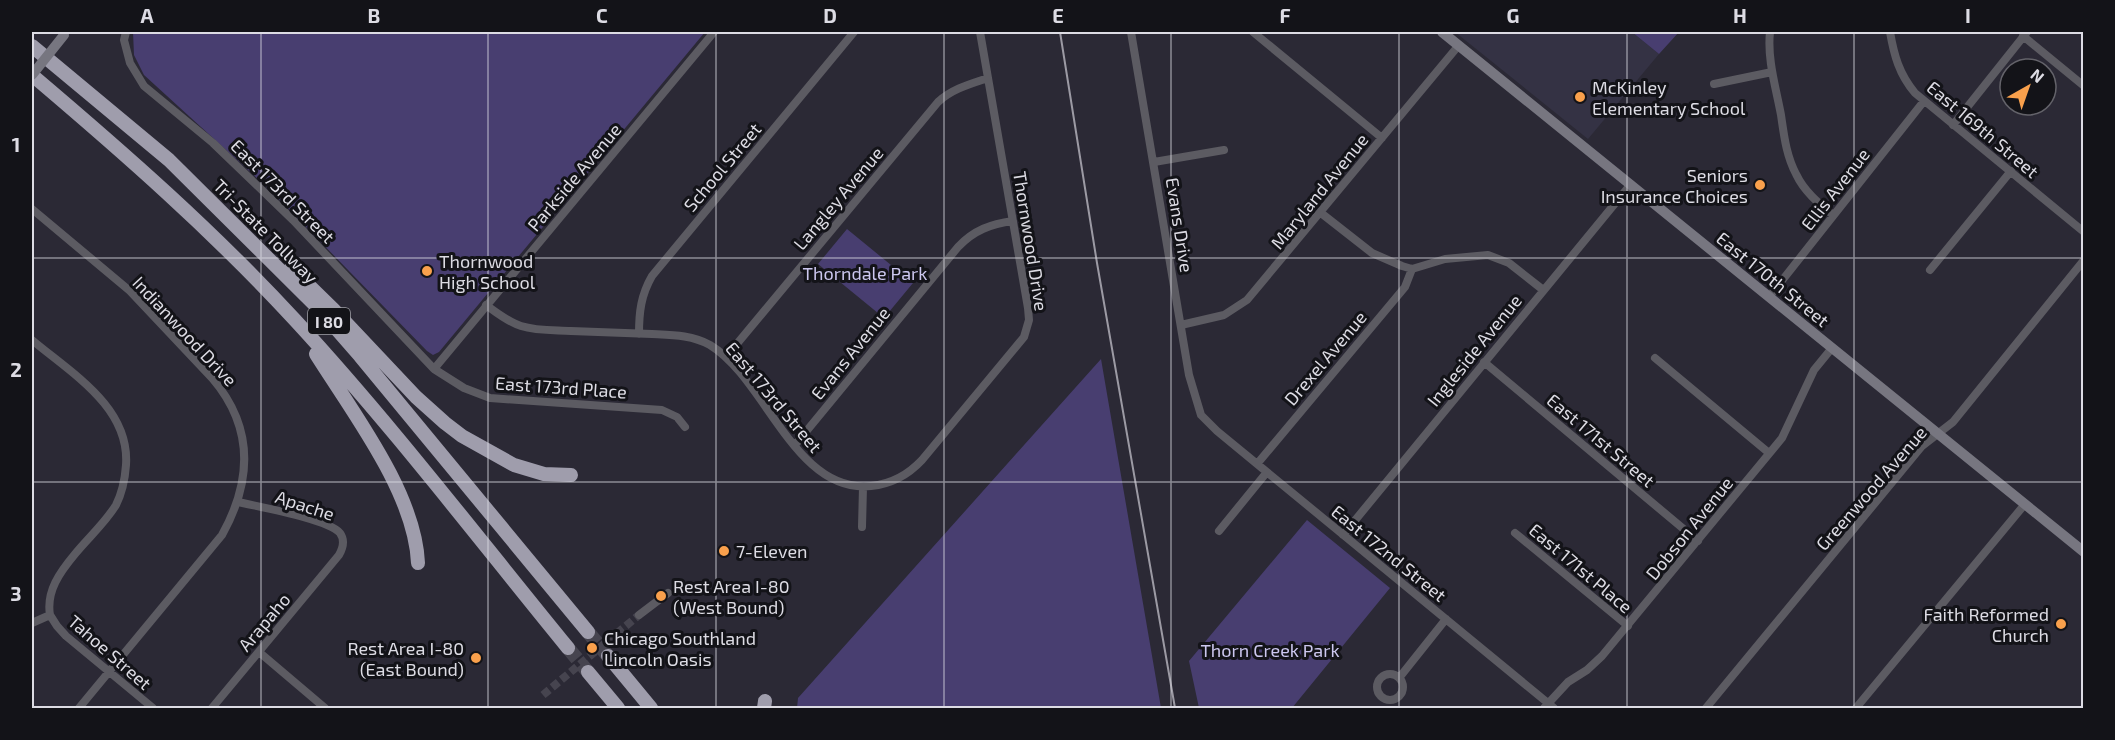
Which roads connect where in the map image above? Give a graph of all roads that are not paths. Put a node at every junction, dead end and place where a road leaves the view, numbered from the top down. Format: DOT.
graph roads {
  1 [pos="126,32"];
  2 [pos="714,32"];
  3 [pos="854,32"];
  4 [pos="980,32"];
  5 [pos="1131,32"];
  6 [pos="1253,32"];
  7 [pos="1442,32"];
  8 [pos="1770,32"];
  9 [pos="1890,32"];
  10 [pos="66,33"];
  11 [pos="2025,34"];
  12 [pos="1459,45"];
  13 [pos="32,46"];
  14 [pos="1772,72"];
  15 [pos="32,75"];
  16 [pos="988,78"];
  17 [pos="1714,84"];
  18 [pos="2084,86"];
  19 [pos="1924,101"];
  20 [pos="1953,125"];
  21 [pos="1382,138"];
  22 [pos="1224,150"];
  23 [pos="1154,162"];
  24 [pos="2010,171"];
  25 [pos="1631,184"];
  26 [pos="32,209"];
  27 [pos="1321,213"];
  28 [pos="1833,215"];
  29 [pos="1013,221"];
  30 [pos="243,232"];
  31 [pos="2084,232"];
  32 [pos="2084,260"];
  33 [pos="1412,269"];
  34 [pos="1929,270"];
  35 [pos="1542,289"];
  36 [pos="1769,297"];
  37 [pos="486,305"];
  38 [pos="295,320"];
  39 [pos="1181,325"];
  40 [pos="639,334"];
  41 [pos="32,340"];
  42 [pos="1832,348"];
  43 [pos="726,357"];
  44 [pos="1655,358"];
  45 [pos="1484,362"];
  46 [pos="434,369"];
  47 [pos="1205,420"];
  48 [pos="685,427"];
  49 [pos="1938,433"];
  50 [pos="795,445"];
  51 [pos="1769,453"];
  52 [pos="1257,464"];
  53 [pos="1267,472"];
  54 [pos="571,475"];
  55 [pos="863,487"];
  56 [pos="238,502"];
  57 [pos="2025,504"];
  58 [pos="862,527"];
  59 [pos="1219,531"];
  60 [pos="1515,533"];
  61 [pos="1343,535"];
  62 [pos="1698,541"];
  63 [pos="2084,552"];
  64 [pos="339,555"];
  65 [pos="418,563"];
  66 [pos="668,593"];
  67 [pos="50,615"];
  68 [pos="639,615"];
  69 [pos="1446,619"];
  70 [pos="32,623"];
  71 [pos="1628,626"];
  72 [pos="588,632"];
  73 [pos="568,648"];
  74 [pos="259,652"];
  75 [pos="608,656"];
  76 [pos="109,672"];
  77 [pos="588,672"];
  78 [pos="1399,678"];
  79 [pos="1549,707"];
  80 [pos="79,708"];
  81 [pos="153,708"];
  82 [pos="212,708"];
  83 [pos="326,708"];
  84 [pos="618,708"];
  85 [pos="651,708"];
  86 [pos="1706,708"];
  87 [pos="1856,708"];
  1 -- 46 [label="street, East 173rd Street"];
  2 -- 37 [label="street, Parkside Avenue"];
  3 -- 40 [label="street, School Street"];
  4 -- 16 [label="street, Thornwood Drive"];
  5 -- 23 [label="street, Evans Drive"];
  6 -- 21 [label="street"];
  7 -- 12 [label="street, East 170th Street"];
  8 -- 14 [label="street"];
  9 -- 19 [label="street, East 169th Street"];
  10 -- 15 [label="street, bridge"];
  11 -- 18 [label="street"];
  11 -- 20 [label="street"];
  12 -- 21 [label="street, Maryland Avenue"];
  12 -- 25 [label="street, East 170th Street"];
  13 -- 30 [label="highway, Tri-State Tollway / I 80"];
  14 -- 17 [label="street"];
  14 -- 28 [label="street"];
  15 -- 38 [label="highway, I 80"];
  16 -- 29 [label="street, Thornwood Drive"];
  16 -- 43 [label="street, Langley Avenue"];
  19 -- 20 [label="street, East 169th Street"];
  19 -- 28 [label="street, Ellis Avenue"];
  20 -- 24 [label="street, East 169th Street"];
  21 -- 27 [label="street, Maryland Avenue"];
  22 -- 23 [label="street"];
  23 -- 39 [label="street, Evans Drive"];
  24 -- 31 [label="street, East 169th Street"];
  24 -- 34 [label="street"];
  25 -- 35 [label="street, Ingleside Avenue"];
  25 -- 36 [label="street, East 170th Street"];
  26 -- 56 [label="street, Indianwood Drive"];
  27 -- 33 [label="street"];
  27 -- 39 [label="street, Maryland Avenue"];
  28 -- 36 [label="street, Ellis Avenue"];
  29 -- 50 [label="street, Evans Avenue"];
  29 -- 55 [label="street, Thornwood Drive"];
  30 -- 54 [label="highway"];
  30 -- 72 [label="highway, Tri-State Tollway / I 80"];
  32 -- 49 [label="street, Greenwood Avenue"];
  33 -- 35 [label="street"];
  33 -- 52 [label="street, Drexel Avenue"];
  35 -- 45 [label="street, Ingleside Avenue"];
  36 -- 42 [label="street, East 170th Street"];
  37 -- 40 [label="street, East 173rd Street"];
  37 -- 46 [label="street, Parkside Avenue"];
  38 -- 65 [label="highway"];
  38 -- 73 [label="highway, I 80"];
  39 -- 47 [label="street, Evans Drive"];
  40 -- 43 [label="street, East 173rd Street"];
  41 -- 67 [label="street"];
  42 -- 49 [label="street, East 170th Street"];
  42 -- 51 [label="street, Dobson Avenue"];
  43 -- 50 [label="street, East 173rd Street"];
  44 -- 51 [label="street"];
  45 -- 61 [label="street, Ingleside Avenue"];
  45 -- 62 [label="street, East 171st Street"];
  46 -- 48 [label="street, East 173rd Place"];
  47 -- 52 [label="street, East 172nd Street"];
  49 -- 57 [label="street, East 170th Street"];
  49 -- 86 [label="street, Greenwood Avenue"];
  50 -- 55 [label="street, East 173rd Street"];
  51 -- 62 [label="street, Dobson Avenue"];
  52 -- 53 [label="street, East 172nd Street"];
  53 -- 59 [label="street"];
  53 -- 61 [label="street, East 172nd Street"];
  55 -- 58 [label="street"];
  56 -- 64 [label="street, Apache"];
  56 -- 76 [label="street, Indianwood Drive"];
  57 -- 63 [label="street, East 170th Street"];
  57 -- 87 [label="street"];
  60 -- 71 [label="street, East 171st Place"];
  61 -- 69 [label="street, East 172nd Street"];
  62 -- 71 [label="street, Dobson Avenue"];
  64 -- 74 [label="street, Arapaho"];
  66 -- 68 [label="street"];
  67 -- 70 [label="street"];
  67 -- 76 [label="street, Tahoe Street"];
  69 -- 78 [label="street"];
  69 -- 79 [label="street, East 172nd Street"];
  71 -- 79 [label="street, Dobson Avenue"];
  74 -- 82 [label="street, Arapaho"];
  74 -- 83 [label="street"];
  75 -- 85 [label="highway"];
  76 -- 80 [label="street, Indianwood Drive"];
  76 -- 81 [label="street, Tahoe Street"];
  77 -- 84 [label="highway"];
}
